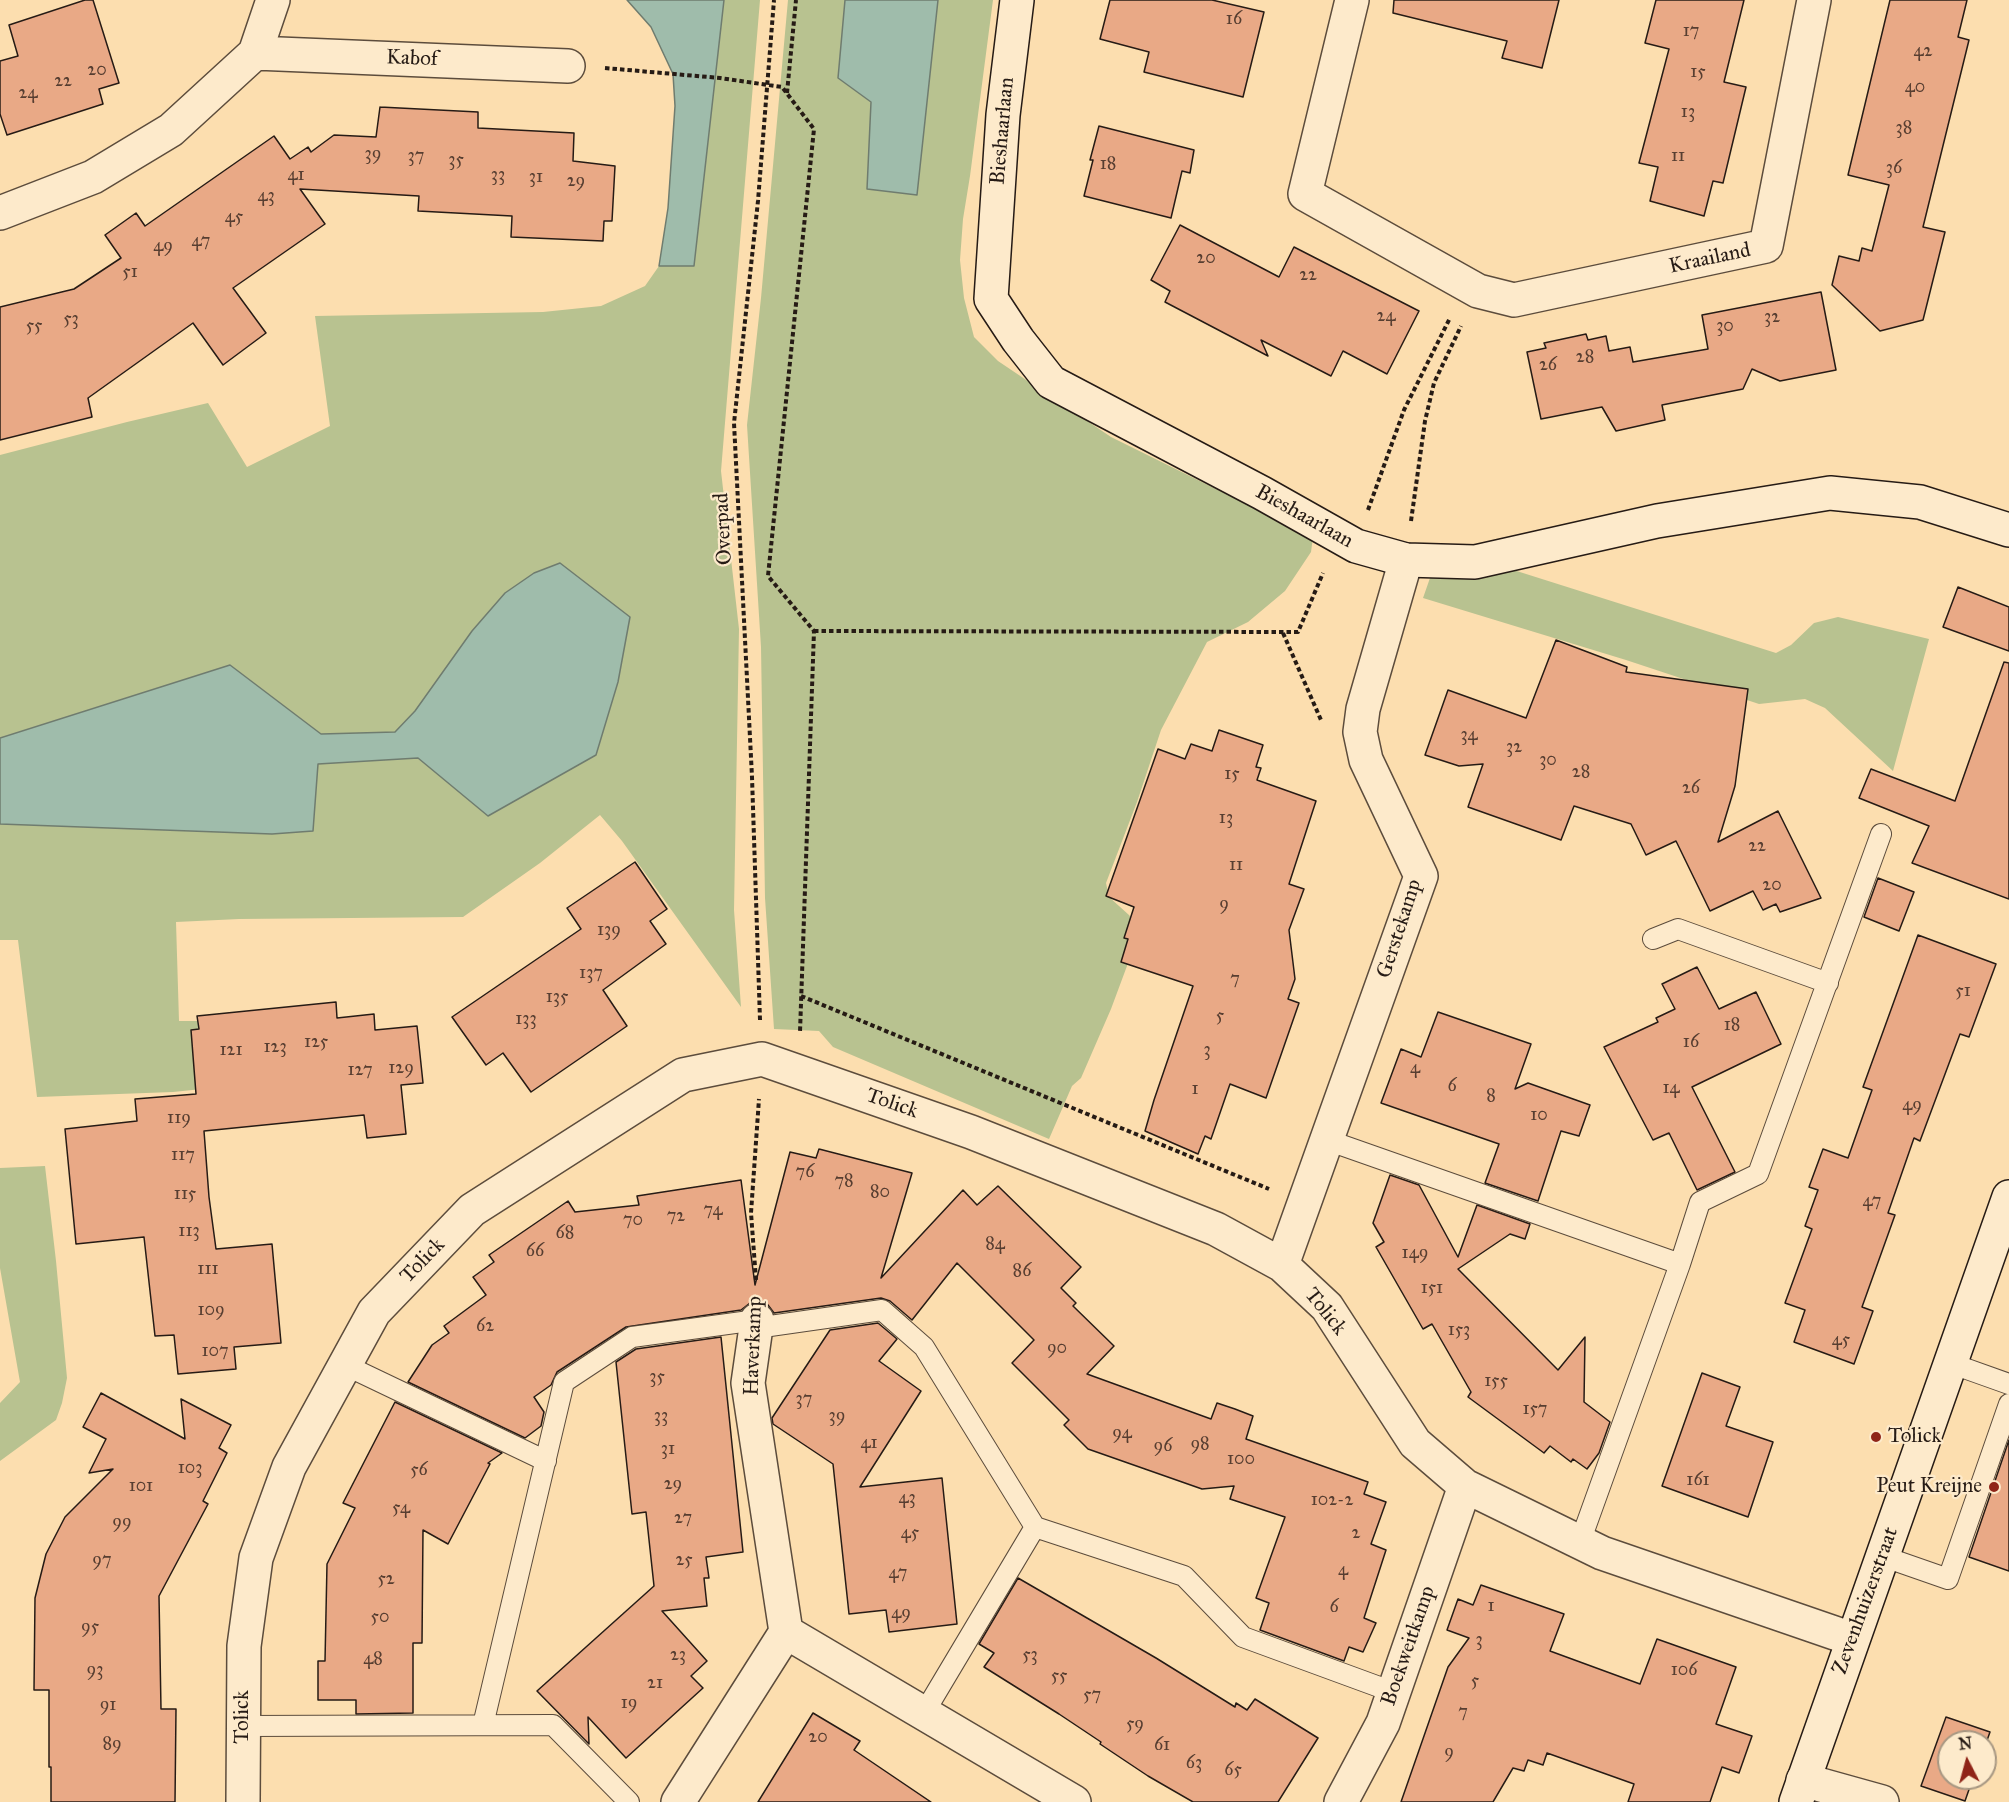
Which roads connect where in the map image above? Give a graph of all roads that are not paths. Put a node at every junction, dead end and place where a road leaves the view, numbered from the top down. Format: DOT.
graph roads {
  1 [pos="273,0"];
  2 [pos="1017,0"];
  3 [pos="1352,0"];
  4 [pos="1814,0"];
  5 [pos="255,53"];
  6 [pos="568,66"];
  7 [pos="0,213"];
  8 [pos="2009,530"];
  9 [pos="1406,560"];
  10 [pos="1881,834"];
  11 [pos="1653,939"];
  12 [pos="1828,983"];
  13 [pos="1327,1140"];
  14 [pos="2009,1197"];
  15 [pos="1282,1264"];
  16 [pos="1680,1264"];
  17 [pos="757,1324"];
  18 [pos="1950,1363"];
  19 [pos="345,1365"];
  20 [pos="2009,1384"];
  21 [pos="2009,1404"];
  22 [pos="546,1461"];
  23 [pos="1465,1486"];
  24 [pos="1035,1527"];
  25 [pos="1580,1542"];
  26 [pos="1882,1556"];
  27 [pos="786,1632"];
  28 [pos="1852,1639"];
  29 [pos="1393,1692"];
  30 [pos="924,1713"];
  31 [pos="483,1725"];
  32 [pos="243,1726"];
  33 [pos="1800,1791"];
  34 [pos="243,1802"];
  35 [pos="629,1802"];
  36 [pos="678,1802"];
  37 [pos="1074,1802"];
  38 [pos="1341,1802"];
  39 [pos="1882,1802"];
  1 -- 5 [label="street"];
  2 -- 9 [label="street, Bieshaarlaan"];
  3 -- 4 [label="street, Kraailand"];
  5 -- 6 [label="street, Kabof"];
  5 -- 7 [label="street"];
  8 -- 9 [label="street, Bieshaarlaan"];
  9 -- 13 [label="street, Gerstekamp"];
  10 -- 12 [label="lane"];
  11 -- 12 [label="lane"];
  12 -- 16 [label="lane"];
  13 -- 15 [label="street, Gerstekamp"];
  13 -- 16 [label="lane"];
  14 -- 18 [label="street, Zevenhuizerstraat"];
  15 -- 19 [label="street, Tolick"];
  15 -- 23 [label="street, Tolick"];
  16 -- 25 [label="lane"];
  17 -- 22 [label="lane"];
  17 -- 24 [label="lane"];
  17 -- 27 [label="street, Haverkamp"];
  18 -- 20 [label="lane"];
  18 -- 26 [label="street, Zevenhuizerstraat"];
  19 -- 22 [label="lane"];
  19 -- 32 [label="street, Tolick"];
  21 -- 26 [label="lane"];
  22 -- 31 [label="lane"];
  23 -- 25 [label="street, Tolick"];
  23 -- 29 [label="street, Boekweitkamp"];
  24 -- 29 [label="lane"];
  24 -- 30 [label="lane"];
  25 -- 28 [label="street, Tolick"];
  26 -- 28 [label="street, Zevenhuizerstraat"];
  27 -- 30 [label="street"];
  27 -- 36 [label="street"];
  28 -- 33 [label="street, Zevenhuizerstraat"];
  29 -- 38 [label="street, Boekweitkamp"];
  30 -- 37 [label="street"];
  31 -- 32 [label="lane"];
  31 -- 35 [label="lane"];
  32 -- 34 [label="street, Tolick"];
  33 -- 39 [label="street"];
}
